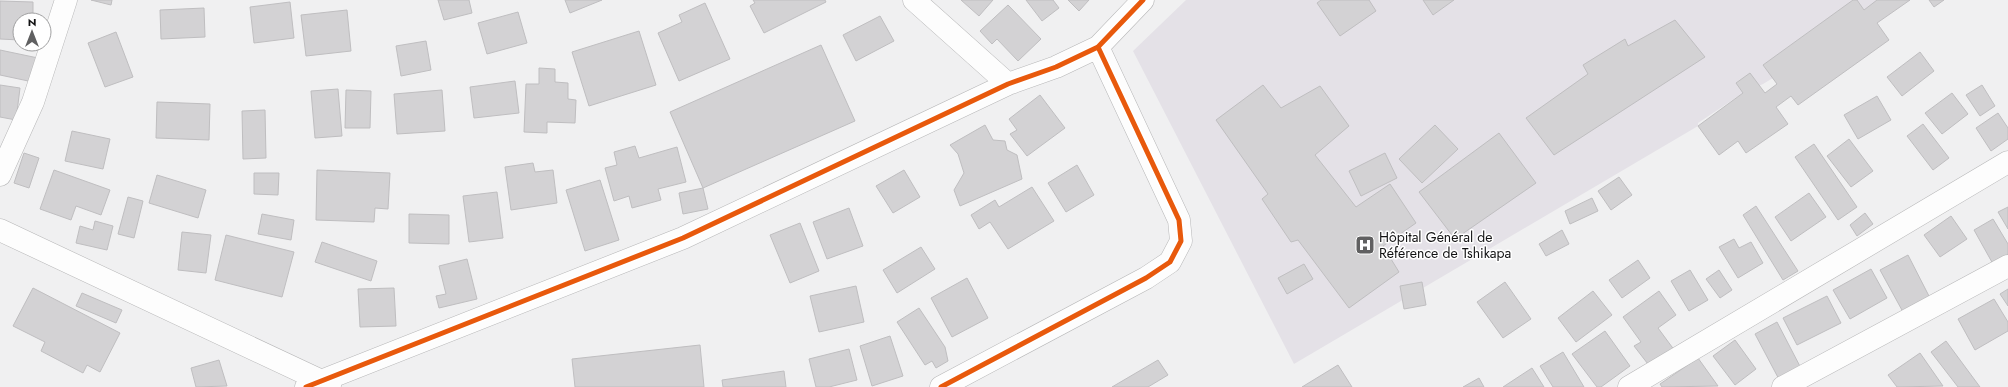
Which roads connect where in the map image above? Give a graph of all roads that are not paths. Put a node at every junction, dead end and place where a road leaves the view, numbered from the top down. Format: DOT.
graph roads {
  1 [pos="66,0"];
  2 [pos="914,0"];
  3 [pos="1143,0"];
  4 [pos="1098,47"];
  5 [pos="1008,84"];
  6 [pos="2008,162"];
  7 [pos="0,175"];
  8 [pos="0,230"];
  9 [pos="2008,266"];
  10 [pos="322,385"];
  11 [pos="941,387"];
  12 [pos="1629,387"];
  13 [pos="1783,387"];
  1 -- 7 [label="street"];
  2 -- 5 [label="street"];
  3 -- 4 [label="street"];
  4 -- 5 [label="street"];
  4 -- 11 [label="street"];
  5 -- 10 [label="street"];
  6 -- 12 [label="street"];
  8 -- 10 [label="street"];
  9 -- 13 [label="street"];
}
